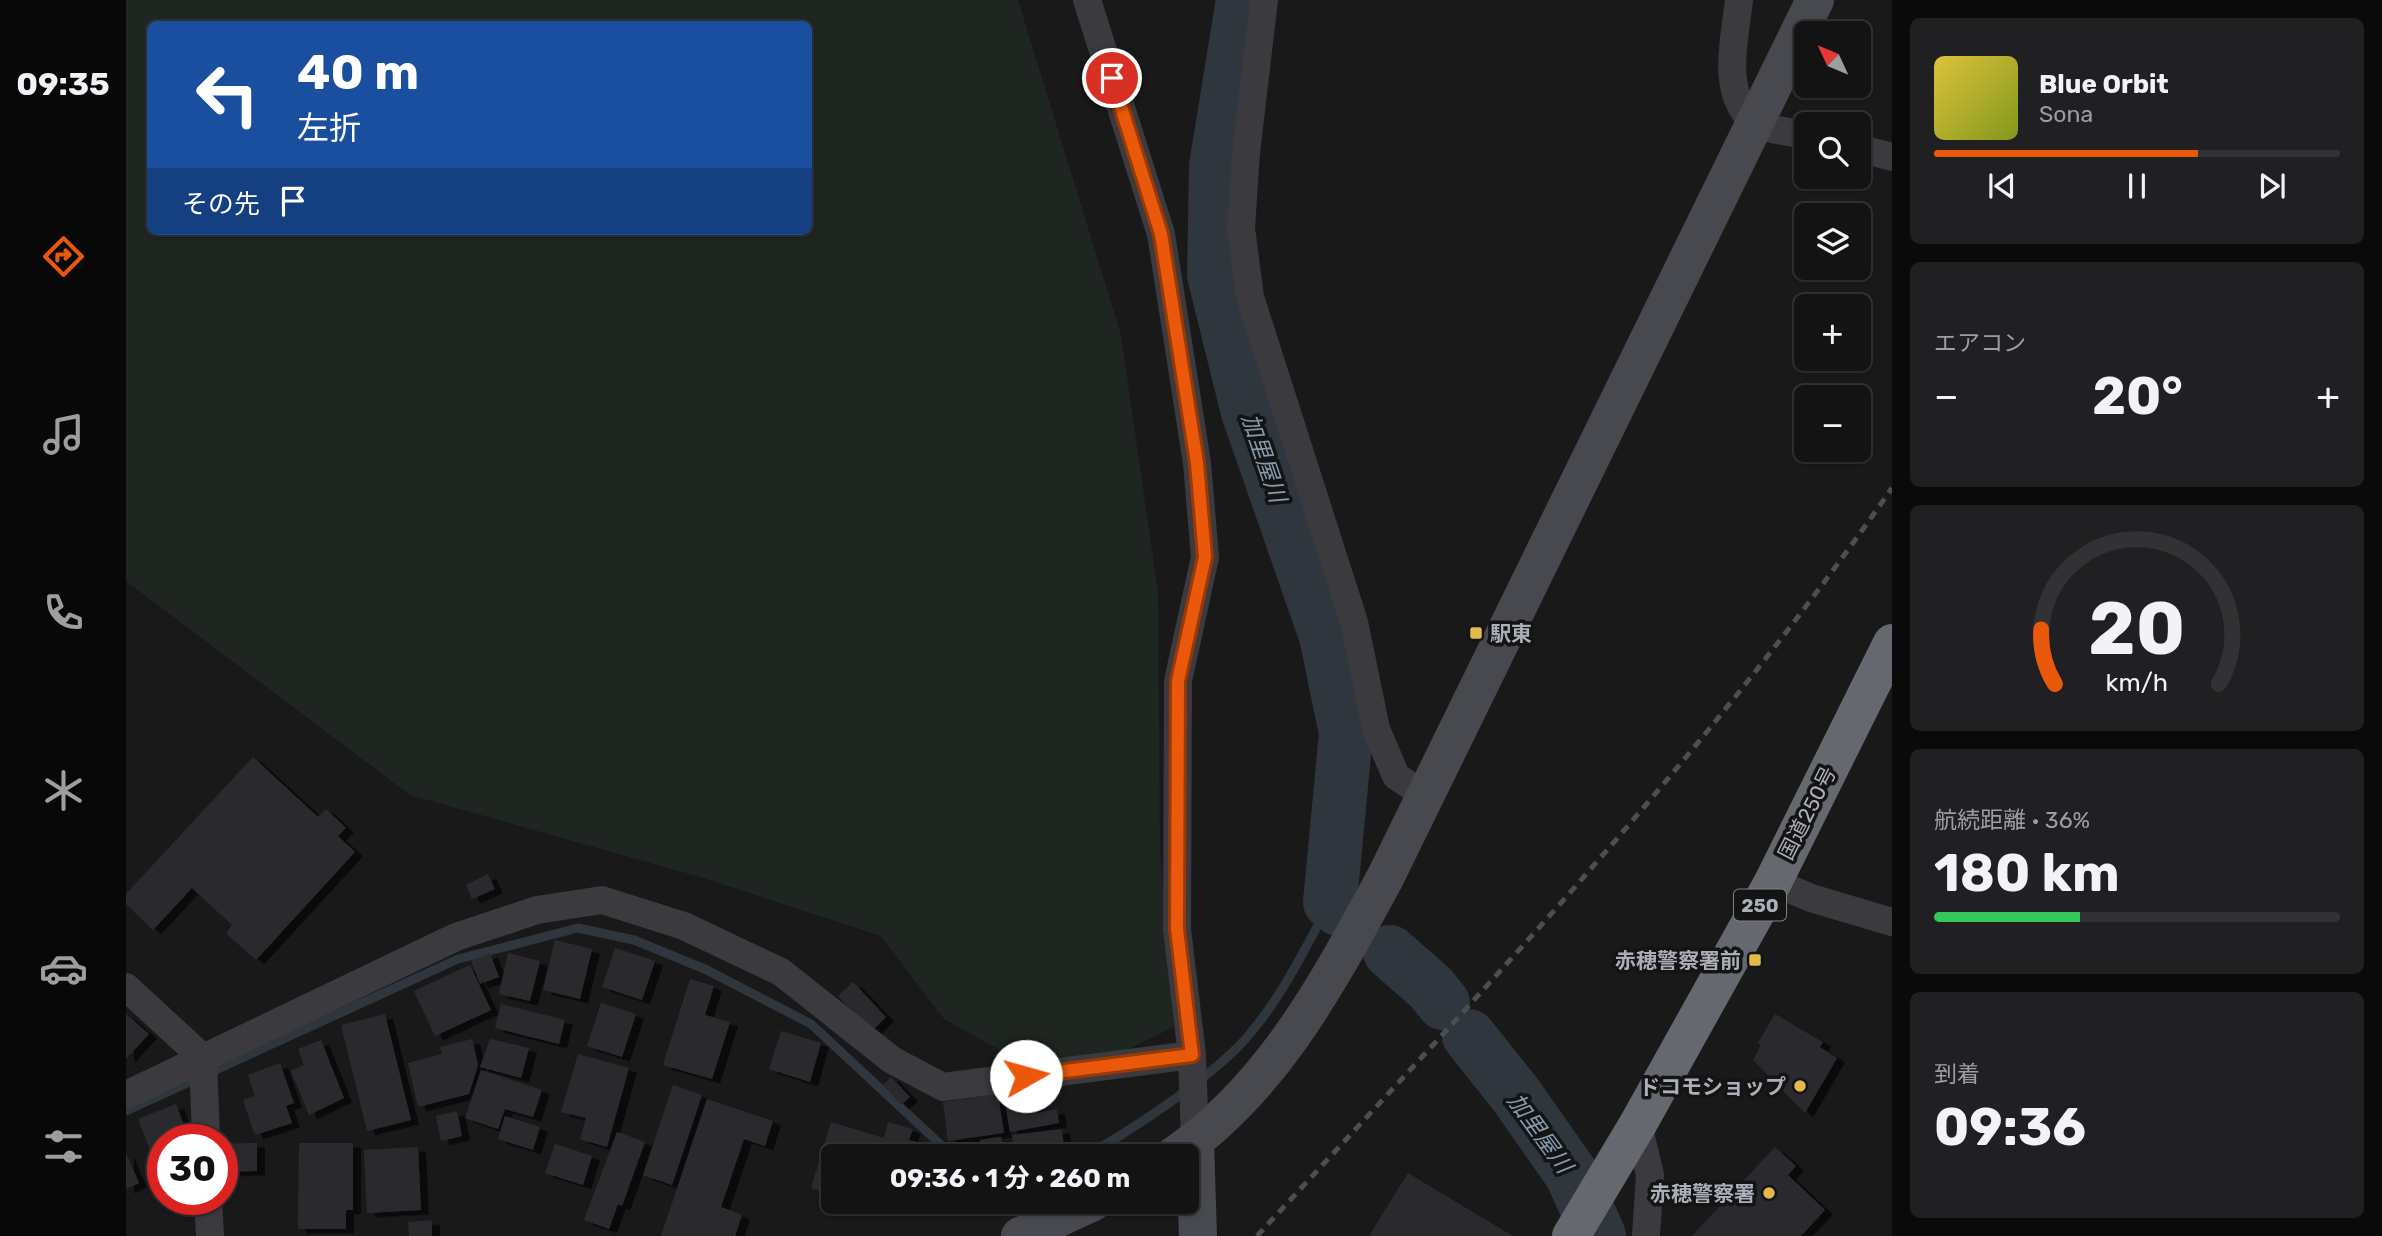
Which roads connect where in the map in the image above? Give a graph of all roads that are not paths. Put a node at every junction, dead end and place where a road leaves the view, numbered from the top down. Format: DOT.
graph roads {
  1 [pos="1087,0"];
  2 [pos="1264,0"];
  3 [pos="1739,0"];
  4 [pos="1815,0"];
  5 [pos="1755,122"];
  6 [pos="1794,132"];
  7 [pos="1871,151"];
  8 [pos="1892,157"];
  9 [pos="1892,643"];
  10 [pos="1424,795"];
  11 [pos="1773,882"];
  12 [pos="1892,922"];
  13 [pos="126,987"];
  14 [pos="1192,1055"];
  15 [pos="203,1058"];
  16 [pos="126,1095"];
  17 [pos="205,1124"];
  18 [pos="1638,1124"];
  19 [pos="1184,1144"];
  20 [pos="1190,1144"];
  21 [pos="1194,1214"];
  22 [pos="209,1215"];
  23 [pos="1082,1217"];
  24 [pos="210,1236"];
  25 [pos="1020,1236"];
  26 [pos="1198,1236"];
  27 [pos="1571,1236"];
  28 [pos="1646,1236"];
  1 -- 14 [label="street"];
  2 -- 10 [label="street"];
  3 -- 5 [label="street"];
  4 -- 5 [label="street"];
  5 -- 6 [label="street"];
  5 -- 10 [label="street"];
  7 -- 8 [label="street"];
  9 -- 11 [label="highway, 国道250号 / 250"];
  10 -- 20 [label="street"];
  11 -- 12 [label="street"];
  11 -- 18 [label="highway, 国道250号 / 250"];
  13 -- 15 [label="street"];
  14 -- 15 [label="street"];
  14 -- 19 [label="street"];
  15 -- 16 [label="street"];
  15 -- 17 [label="street"];
  18 -- 27 [label="highway, 国道250号 / 250"];
  18 -- 28 [label="street"];
  21 -- 26 [label="street"];
  22 -- 24 [label="street"];
  23 -- 25 [label="street"];
}
